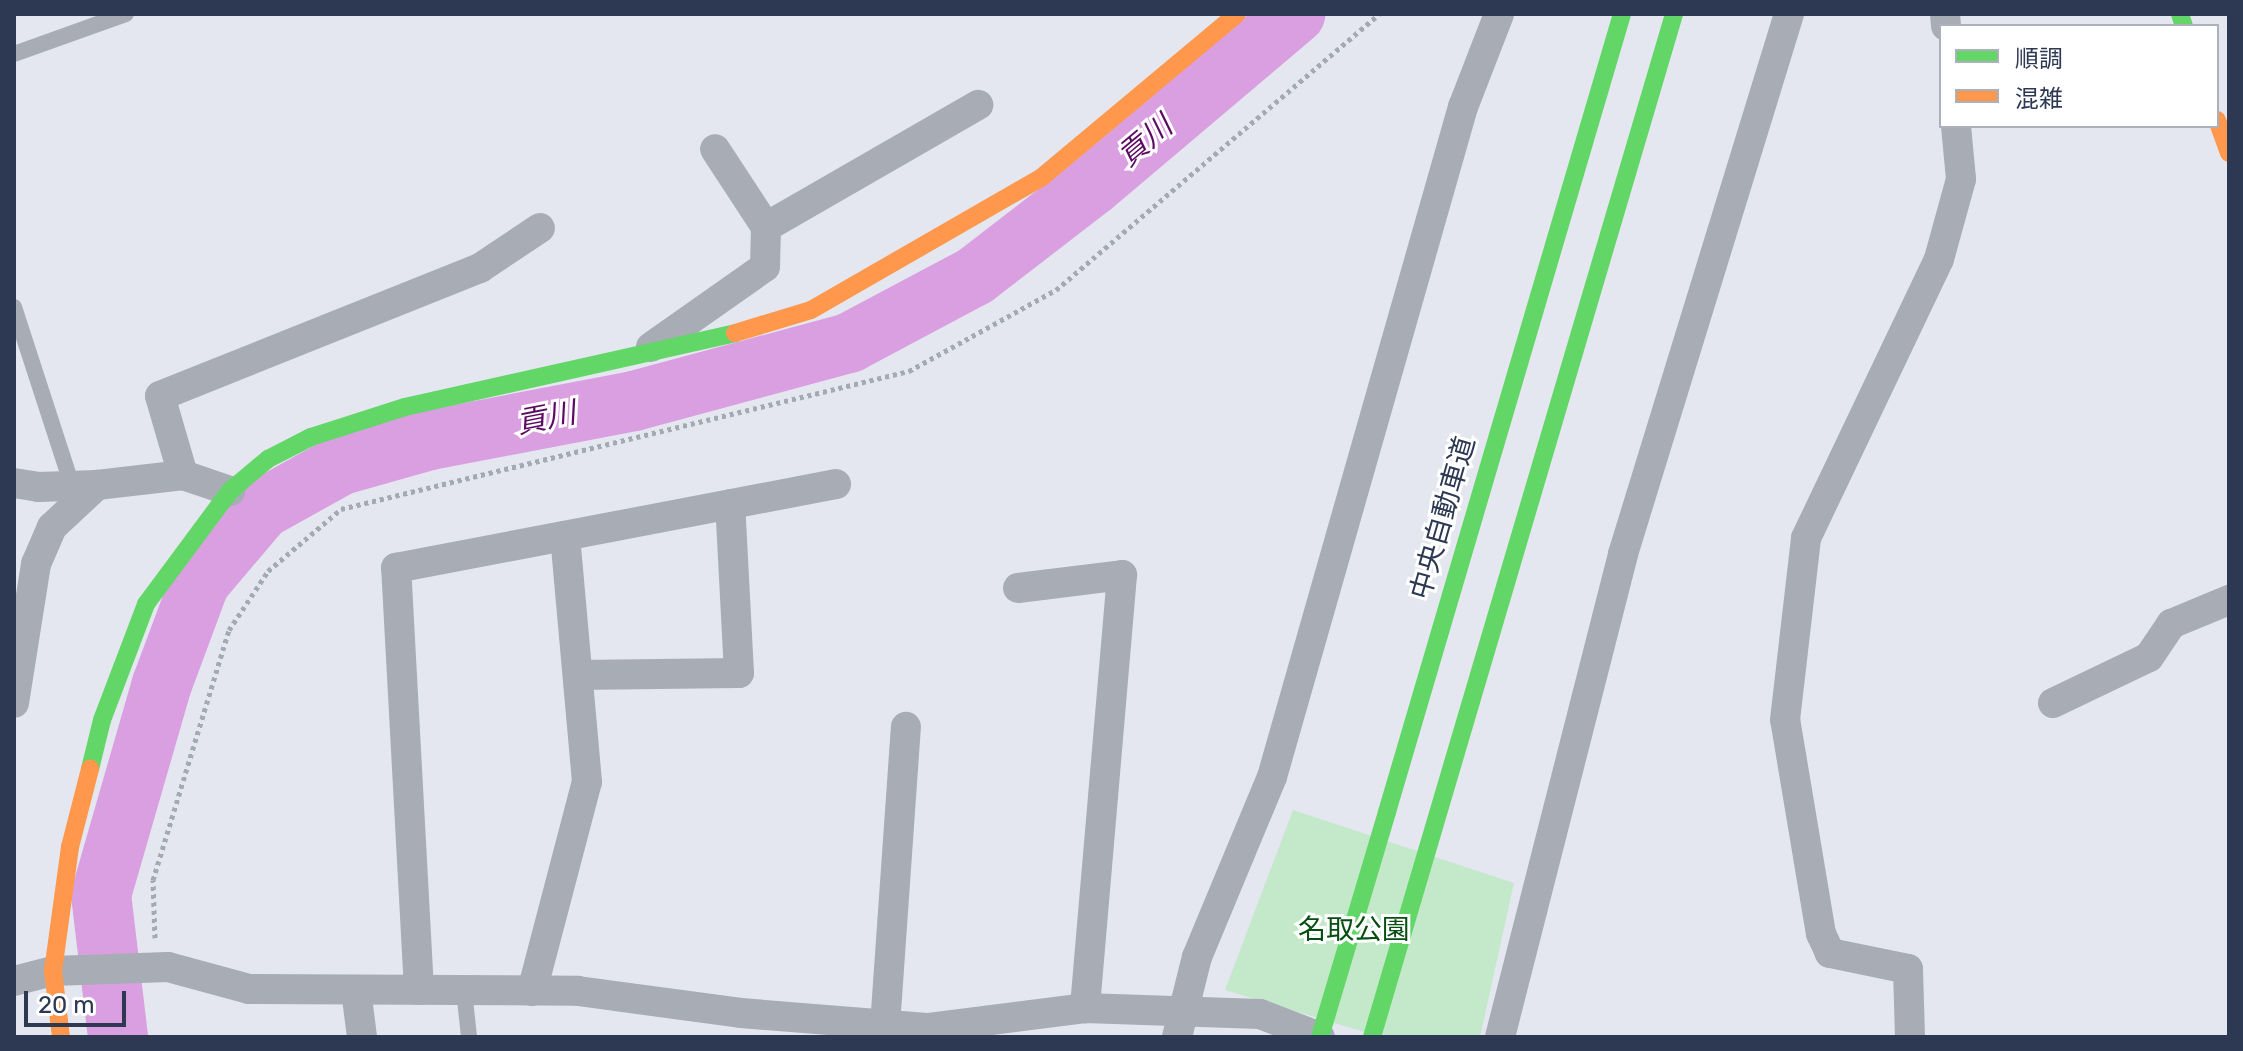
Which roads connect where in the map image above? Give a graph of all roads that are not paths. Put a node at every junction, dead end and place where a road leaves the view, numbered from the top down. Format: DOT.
graph roads {
  1 [pos="126,14"];
  2 [pos="1237,14"];
  3 [pos="1499,14"];
  4 [pos="1622,14"];
  5 [pos="1674,14"];
  6 [pos="1789,14"];
  7 [pos="14,54"];
  8 [pos="978,105"];
  9 [pos="1956,128"];
  10 [pos="715,149"];
  11 [pos="766,227"];
  12 [pos="540,228"];
  13 [pos="14,307"];
  14 [pos="639,355"];
  15 [pos="183,475"];
  16 [pos="14,483"];
  17 [pos="836,484"];
  18 [pos="84,486"];
  19 [pos="230,491"];
  20 [pos="730,504"];
  21 [pos="565,536"];
  22 [pos="1018,588"];
  23 [pos="2229,600"];
  24 [pos="578,675"];
  25 [pos="14,703"];
  26 [pos="2053,703"];
  27 [pos="906,727"];
  28 [pos="62,971"];
  29 [pos="14,981"];
  30 [pos="356,990"];
  31 [pos="419,990"];
  32 [pos="464,990"];
  33 [pos="532,991"];
  34 [pos="1085,1008"];
  35 [pos="1180,1025"];
  36 [pos="885,1026"];
  37 [pos="979,1029"];
  38 [pos="61,1037"];
  39 [pos="362,1037"];
  40 [pos="469,1037"];
  41 [pos="1320,1037"];
  42 [pos="1372,1037"];
  43 [pos="1500,1037"];
  44 [pos="1910,1037"];
  1 -- 7 [label="lane"];
  2 -- 14 [label="main road"];
  3 -- 35 [label="street"];
  4 -- 41 [label="main road, 中央自動車道, bridge"];
  5 -- 42 [label="main road"];
  6 -- 43 [label="street"];
  8 -- 11 [label="street"];
  9 -- 44 [label="street"];
  10 -- 11 [label="street"];
  11 -- 14 [label="street"];
  12 -- 15 [label="street"];
  13 -- 18 [label="lane"];
  14 -- 19 [label="main road"];
  15 -- 18 [label="street"];
  15 -- 19 [label="street"];
  16 -- 18 [label="street"];
  17 -- 20 [label="street"];
  18 -- 25 [label="street"];
  19 -- 28 [label="main road"];
  20 -- 21 [label="street"];
  20 -- 24 [label="street"];
  21 -- 24 [label="street"];
  21 -- 31 [label="street"];
  22 -- 34 [label="street"];
  23 -- 26 [label="street"];
  24 -- 33 [label="street"];
  27 -- 36 [label="street"];
  28 -- 29 [label="street"];
  28 -- 30 [label="street"];
  28 -- 38 [label="main road"];
  30 -- 31 [label="street"];
  30 -- 39 [label="street"];
  31 -- 32 [label="street"];
  32 -- 33 [label="street"];
  32 -- 40 [label="lane"];
  33 -- 36 [label="street"];
  34 -- 35 [label="street"];
  34 -- 37 [label="street"];
  35 -- 41 [label="street"];
  36 -- 37 [label="street"];
}
